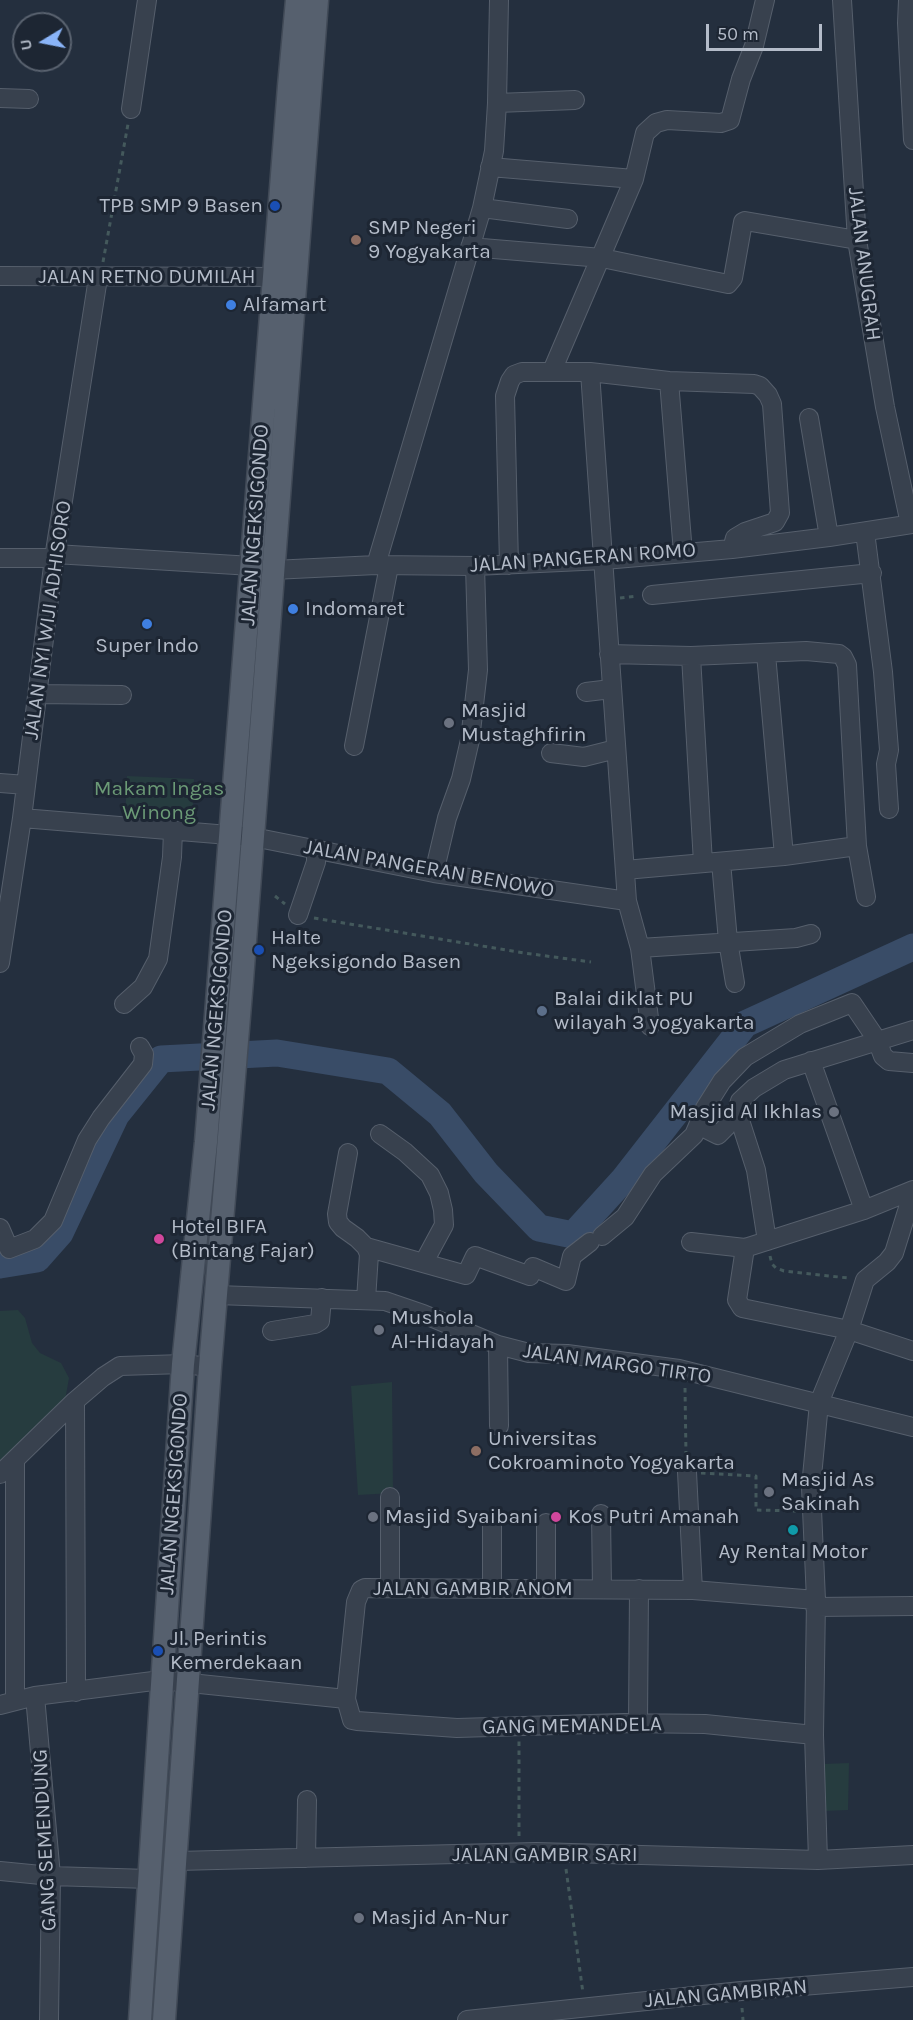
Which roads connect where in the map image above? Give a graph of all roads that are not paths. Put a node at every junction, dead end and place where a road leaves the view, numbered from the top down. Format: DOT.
graph roads {
  1 [pos="147,0"];
  2 [pos="297,0"];
  3 [pos="316,0"];
  4 [pos="499,0"];
  5 [pos="765,0"];
  6 [pos="842,0"];
  7 [pos="908,0"];
  8 [pos="0,98"];
  9 [pos="29,99"];
  10 [pos="575,100"];
  11 [pos="497,103"];
  12 [pos="131,109"];
  13 [pos="913,140"];
  14 [pos="490,167"];
  15 [pos="634,179"];
  16 [pos="482,208"];
  17 [pos="568,219"];
  18 [pos="857,240"];
  19 [pos="470,247"];
  20 [pos="602,258"];
  21 [pos="0,276"];
  22 [pos="284,277"];
  23 [pos="98,278"];
  24 [pos="552,371"];
  25 [pos="590,372"];
  26 [pos="669,381"];
  27 [pos="809,418"];
  28 [pos="911,524"];
  29 [pos="865,532"];
  30 [pos="829,537"];
  31 [pos="732,549"];
  32 [pos="683,553"];
  33 [pos="55,556"];
  34 [pos="0,558"];
  35 [pos="604,560"];
  36 [pos="382,565"];
  37 [pos="509,565"];
  38 [pos="475,566"];
  39 [pos="262,568"];
  40 [pos="872,573"];
  41 [pos="652,595"];
  42 [pos="609,654"];
  43 [pos="766,654"];
  44 [pos="691,656"];
  45 [pos="611,689"];
  46 [pos="586,692"];
  47 [pos="37,694"];
  48 [pos="122,694"];
  49 [pos="354,746"];
  50 [pos="616,749"];
  51 [pos="551,753"];
  52 [pos="0,783"];
  53 [pos="26,785"];
  54 [pos="889,809"];
  55 [pos="22,818"];
  56 [pos="173,830"];
  57 [pos="231,834"];
  58 [pos="253,837"];
  59 [pos="857,846"];
  60 [pos="316,850"];
  61 [pos="784,856"];
  62 [pos="712,862"];
  63 [pos="625,870"];
  64 [pos="434,873"];
  65 [pos="866,897"];
  66 [pos="627,901"];
  67 [pos="298,915"];
  68 [pos="811,934"];
  69 [pos="728,941"];
  70 [pos="640,948"];
  71 [pos="0,963"];
  72 [pos="735,983"];
  73 [pos="124,1004"];
  74 [pos="650,1026"];
  75 [pos="913,1030"];
  76 [pos="877,1040"];
  77 [pos="140,1047"];
  78 [pos="811,1061"];
  79 [pos="913,1063"];
  80 [pos="736,1111"];
  81 [pos="697,1128"];
  82 [pos="380,1134"];
  83 [pos="348,1153"];
  84 [pos="913,1191"];
  85 [pos="864,1210"];
  86 [pos="0,1228"];
  87 [pos="767,1241"];
  88 [pos="691,1242"];
  89 [pos="366,1246"];
  90 [pos="745,1248"];
  91 [pos="4,1251"];
  92 [pos="424,1262"];
  93 [pos="217,1295"];
  94 [pos="322,1298"];
  95 [pos="366,1300"];
  96 [pos="849,1330"];
  97 [pos="272,1331"];
  98 [pos="498,1345"];
  99 [pos="913,1351"];
  100 [pos="183,1364"];
  101 [pos="210,1367"];
  102 [pos="75,1401"];
  103 [pos="819,1402"];
  104 [pos="499,1426"];
  105 [pos="913,1427"];
  106 [pos="15,1460"];
  107 [pos="687,1472"];
  108 [pos="0,1474"];
  109 [pos="390,1497"];
  110 [pos="601,1514"];
  111 [pos="492,1524"];
  112 [pos="546,1524"];
  113 [pos="390,1587"];
  114 [pos="492,1588"];
  115 [pos="546,1589"];
  116 [pos="602,1589"];
  117 [pos="639,1590"];
  118 [pos="693,1590"];
  119 [pos="815,1604"];
  120 [pos="913,1606"];
  121 [pos="161,1680"];
  122 [pos="189,1683"];
  123 [pos="75,1692"];
  124 [pos="35,1696"];
  125 [pos="346,1699"];
  126 [pos="8,1703"];
  127 [pos="638,1724"];
  128 [pos="814,1735"];
  129 [pos="307,1800"];
  130 [pos="913,1855"];
  131 [pos="306,1858"];
  132 [pos="818,1860"];
  133 [pos="177,1861"];
  134 [pos="0,1871"];
  135 [pos="51,1876"];
  136 [pos="149,1879"];
  137 [pos="913,1977"];
  138 [pos="49,2020"];
  139 [pos="140,2020"];
  140 [pos="165,2020"];
  141 [pos="467,2020"];
  1 -- 12 [label="street"];
  2 -- 22 [label="main road, JALAN NGEKSIGONDO"];
  3 -- 22 [label="main road, JALAN NGEKSIGONDO"];
  4 -- 11 [label="street"];
  5 -- 15 [label="street"];
  6 -- 18 [label="street, JALAN ANUGRAH"];
  7 -- 13 [label="street"];
  8 -- 9 [label="street"];
  10 -- 11 [label="street"];
  11 -- 14 [label="street"];
  14 -- 15 [label="street"];
  14 -- 16 [label="street"];
  15 -- 20 [label="street"];
  16 -- 17 [label="street"];
  16 -- 19 [label="street"];
  18 -- 20 [label="street"];
  18 -- 28 [label="street, JALAN ANUGRAH"];
  19 -- 20 [label="street"];
  19 -- 36 [label="street"];
  20 -- 24 [label="street"];
  21 -- 23 [label="street, JALAN RETNO DUMILAH"];
  22 -- 23 [label="street, JALAN RETNO DUMILAH"];
  22 -- 39 [label="main road, JALAN NGEKSIGONDO"];
  23 -- 33 [label="street, JALAN NYI WIJI ADHISORO"];
  24 -- 25 [label="street"];
  24 -- 37 [label="street"];
  25 -- 26 [label="street"];
  25 -- 35 [label="street"];
  26 -- 31 [label="street"];
  26 -- 32 [label="street"];
  27 -- 30 [label="street"];
  28 -- 29 [label="street, JALAN PANGERAN ROMO"];
  29 -- 30 [label="street, JALAN PANGERAN ROMO"];
  29 -- 40 [label="street"];
  30 -- 31 [label="street, JALAN PANGERAN ROMO"];
  31 -- 32 [label="street, JALAN PANGERAN ROMO"];
  32 -- 35 [label="street, JALAN PANGERAN ROMO"];
  33 -- 34 [label="street, JALAN PANGERAN ROMO"];
  33 -- 39 [label="street, JALAN PANGERAN ROMO"];
  33 -- 47 [label="street, JALAN NYI WIJI ADHISORO"];
  35 -- 37 [label="street, JALAN PANGERAN ROMO"];
  35 -- 42 [label="street"];
  36 -- 38 [label="street, JALAN PANGERAN ROMO"];
  36 -- 39 [label="street, JALAN PANGERAN ROMO"];
  36 -- 49 [label="street"];
  37 -- 38 [label="street, JALAN PANGERAN ROMO"];
  38 -- 64 [label="street"];
  39 -- 57 [label="main road, JALAN NGEKSIGONDO"];
  39 -- 58 [label="main road, JALAN NGEKSIGONDO"];
  40 -- 41 [label="street"];
  40 -- 54 [label="street"];
  42 -- 44 [label="street"];
  42 -- 45 [label="street"];
  43 -- 44 [label="street"];
  43 -- 59 [label="street"];
  43 -- 61 [label="street"];
  44 -- 62 [label="street"];
  45 -- 46 [label="street"];
  45 -- 50 [label="street"];
  47 -- 48 [label="street"];
  47 -- 53 [label="street, JALAN NYI WIJI ADHISORO"];
  50 -- 51 [label="street"];
  50 -- 63 [label="street"];
  52 -- 53 [label="street"];
  53 -- 55 [label="street, JALAN NYI WIJI ADHISORO"];
  55 -- 56 [label="street, JALAN PANGERAN BENOWO"];
  55 -- 71 [label="street, JALAN NYI WIJI ADHISORO"];
  56 -- 57 [label="street, JALAN PANGERAN BENOWO"];
  56 -- 73 [label="street"];
  57 -- 58 [label="street, JALAN PANGERAN BENOWO"];
  57 -- 100 [label="main road, JALAN NGEKSIGONDO"];
  58 -- 60 [label="street, JALAN PANGERAN BENOWO"];
  58 -- 93 [label="main road, JALAN NGEKSIGONDO"];
  59 -- 61 [label="street"];
  59 -- 65 [label="street"];
  60 -- 64 [label="street, JALAN PANGERAN BENOWO"];
  60 -- 67 [label="street"];
  61 -- 62 [label="street"];
  62 -- 63 [label="street"];
  62 -- 69 [label="street"];
  63 -- 66 [label="street"];
  64 -- 66 [label="street, JALAN PANGERAN BENOWO"];
  66 -- 70 [label="street"];
  68 -- 69 [label="street"];
  69 -- 70 [label="street"];
  69 -- 72 [label="street"];
  70 -- 74 [label="street"];
  75 -- 76 [label="street"];
  76 -- 78 [label="street"];
  76 -- 79 [label="street"];
  76 -- 81 [label="street"];
  77 -- 91 [label="street"];
  78 -- 80 [label="street"];
  78 -- 85 [label="street"];
  80 -- 81 [label="street"];
  80 -- 87 [label="street"];
  81 -- 92 [label="street"];
  82 -- 92 [label="street"];
  83 -- 89 [label="street"];
  84 -- 85 [label="street"];
  84 -- 96 [label="street"];
  85 -- 87 [label="street"];
  86 -- 91 [label="street"];
  87 -- 90 [label="street"];
  88 -- 90 [label="street"];
  89 -- 92 [label="street"];
  89 -- 95 [label="street"];
  90 -- 96 [label="street"];
  93 -- 94 [label="street, JALAN MARGO TIRTO"];
  93 -- 101 [label="main road, JALAN NGEKSIGONDO"];
  94 -- 95 [label="street, JALAN MARGO TIRTO"];
  94 -- 97 [label="street"];
  95 -- 98 [label="street, JALAN MARGO TIRTO"];
  96 -- 99 [label="street"];
  96 -- 103 [label="street"];
  98 -- 103 [label="street, JALAN MARGO TIRTO"];
  98 -- 104 [label="street"];
  100 -- 101 [label="street"];
  100 -- 102 [label="street"];
  100 -- 121 [label="main road, JALAN NGEKSIGONDO"];
  101 -- 122 [label="main road, JALAN NGEKSIGONDO"];
  102 -- 106 [label="street"];
  102 -- 123 [label="street"];
  103 -- 105 [label="street, JALAN MARGO TIRTO"];
  103 -- 119 [label="street"];
  106 -- 108 [label="street"];
  106 -- 126 [label="street"];
  107 -- 118 [label="street"];
  109 -- 113 [label="street"];
  110 -- 116 [label="street"];
  111 -- 114 [label="street"];
  112 -- 115 [label="street"];
  113 -- 114 [label="street, JALAN GAMBIR ANOM"];
  113 -- 125 [label="street, JALAN GAMBIR ANOM"];
  114 -- 115 [label="street, JALAN GAMBIR ANOM"];
  115 -- 116 [label="street, JALAN GAMBIR ANOM"];
  116 -- 117 [label="street, JALAN GAMBIR ANOM"];
  117 -- 118 [label="street, JALAN GAMBIR ANOM"];
  117 -- 127 [label="street"];
  118 -- 119 [label="street, JALAN GAMBIR ANOM"];
  119 -- 120 [label="street, JALAN GAMBIR ANOM"];
  119 -- 128 [label="street"];
  121 -- 122 [label="street"];
  121 -- 123 [label="street"];
  121 -- 136 [label="main road, JALAN NGEKSIGONDO"];
  122 -- 125 [label="street"];
  122 -- 133 [label="main road, JALAN NGEKSIGONDO"];
  123 -- 124 [label="street"];
  124 -- 126 [label="street"];
  124 -- 135 [label="street, GANG SEMENDUNG"];
  125 -- 127 [label="street, GANG MEMANDELA"];
  127 -- 128 [label="street, GANG MEMANDELA"];
  128 -- 132 [label="street"];
  129 -- 131 [label="street"];
  130 -- 132 [label="street, JALAN GAMBIR SARI"];
  131 -- 132 [label="street, JALAN GAMBIR SARI"];
  131 -- 133 [label="street, JALAN GAMBIR SARI"];
  133 -- 140 [label="main road, JALAN NGEKSIGONDO"];
  134 -- 135 [label="street"];
  135 -- 136 [label="street"];
  135 -- 138 [label="street, GANG SEMENDUNG"];
  136 -- 139 [label="main road, JALAN NGEKSIGONDO"];
  137 -- 141 [label="street, JALAN GAMBIRAN"];
}
